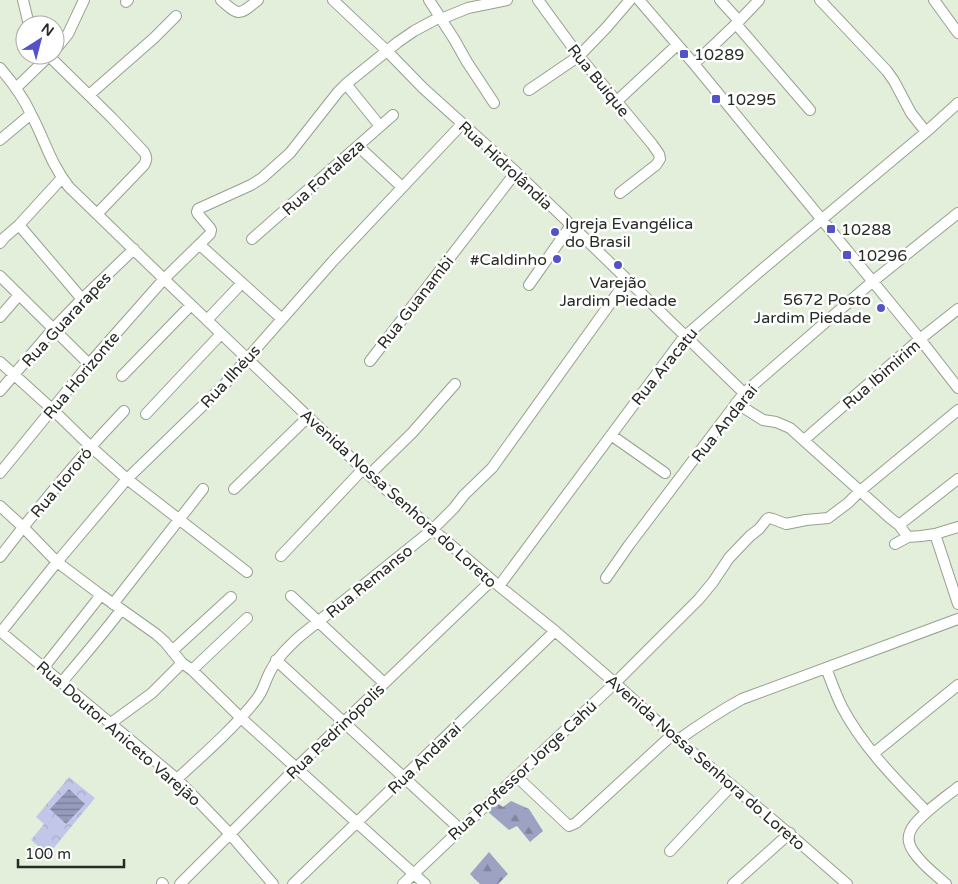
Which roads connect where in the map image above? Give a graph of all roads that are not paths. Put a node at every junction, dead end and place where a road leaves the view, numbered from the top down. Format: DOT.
graph roads {
  1 [pos="23,0"];
  2 [pos="84,0"];
  3 [pos="221,0"];
  4 [pos="258,0"];
  5 [pos="333,0"];
  6 [pos="429,0"];
  7 [pos="508,0"];
  8 [pos="630,0"];
  9 [pos="639,0"];
  10 [pos="720,0"];
  11 [pos="759,0"];
  12 [pos="820,0"];
  13 [pos="934,0"];
  14 [pos="543,2"];
  15 [pos="27,15"];
  16 [pos="176,16"];
  17 [pos="441,18"];
  18 [pos="737,23"];
  19 [pos="958,33"];
  20 [pos="65,37"];
  21 [pos="677,45"];
  22 [pos="386,50"];
  23 [pos="579,56"];
  24 [pos="694,64"];
  25 [pos="39,65"];
  26 [pos="60,65"];
  27 [pos="0,68"];
  28 [pos="346,84"];
  29 [pos="16,88"];
  30 [pos="529,90"];
  31 [pos="89,95"];
  32 [pos="617,101"];
  33 [pos="494,103"];
  34 [pos="958,103"];
  35 [pos="810,110"];
  36 [pos="31,114"];
  37 [pos="393,115"];
  38 [pos="462,124"];
  39 [pos="380,126"];
  40 [pos="926,132"];
  41 [pos="0,140"];
  42 [pos="358,146"];
  43 [pos="516,172"];
  44 [pos="62,178"];
  45 [pos="402,187"];
  46 [pos="620,193"];
  47 [pos="958,213"];
  48 [pos="97,214"];
  49 [pos="822,220"];
  50 [pos="19,225"];
  51 [pos="571,225"];
  52 [pos="2,238"];
  53 [pos="252,239"];
  54 [pos="200,245"];
  55 [pos="134,249"];
  56 [pos="0,276"];
  57 [pos="164,279"];
  58 [pos="627,280"];
  59 [pos="872,282"];
  60 [pos="242,283"];
  61 [pos="529,285"];
  62 [pos="19,295"];
  63 [pos="82,299"];
  64 [pos="191,305"];
  65 [pos="958,309"];
  66 [pos="0,317"];
  67 [pos="282,319"];
  68 [pos="207,320"];
  69 [pos="53,329"];
  70 [pos="221,334"];
  71 [pos="684,337"];
  72 [pos="920,340"];
  73 [pos="248,359"];
  74 [pos="370,361"];
  75 [pos="0,362"];
  76 [pos="89,364"];
  77 [pos="14,374"];
  78 [pos="122,376"];
  79 [pos="455,384"];
  80 [pos="958,388"];
  81 [pos="0,391"];
  82 [pos="744,393"];
  83 [pos="736,403"];
  84 [pos="52,409"];
  85 [pos="958,410"];
  86 [pos="124,411"];
  87 [pos="146,414"];
  88 [pos="308,417"];
  89 [pos="611,435"];
  90 [pos="804,440"];
  91 [pos="90,446"];
  92 [pos="366,472"];
  93 [pos="0,473"];
  94 [pos="665,473"];
  95 [pos="127,479"];
  96 [pos="958,479"];
  97 [pos="203,489"];
  98 [pos="234,489"];
  99 [pos="860,491"];
  100 [pos="0,506"];
  101 [pos="180,519"];
  102 [pos="899,525"];
  103 [pos="23,527"];
  104 [pos="958,527"];
  105 [pos="432,530"];
  106 [pos="935,534"];
  107 [pos="908,537"];
  108 [pos="896,544"];
  109 [pos="281,556"];
  110 [pos="0,557"];
  111 [pos="57,562"];
  112 [pos="247,572"];
  113 [pos="606,578"];
  114 [pos="495,583"];
  115 [pos="101,595"];
  116 [pos="291,596"];
  117 [pos="231,597"];
  118 [pos="958,604"];
  119 [pos="117,607"];
  120 [pos="247,618"];
  121 [pos="958,619"];
  122 [pos="319,622"];
  123 [pos="1,631"];
  124 [pos="554,631"];
  125 [pos="172,652"];
  126 [pos="276,660"];
  127 [pos="182,663"];
  128 [pos="44,667"];
  129 [pos="826,668"];
  130 [pos="192,670"];
  131 [pos="62,682"];
  132 [pos="384,683"];
  133 [pos="615,683"];
  134 [pos="958,685"];
  135 [pos="240,718"];
  136 [pos="111,723"];
  137 [pos="343,723"];
  138 [pos="675,737"];
  139 [pos="874,754"];
  140 [pos="296,768"];
  141 [pos="516,776"];
  142 [pos="403,778"];
  143 [pos="177,779"];
  144 [pos="732,785"];
  145 [pos="958,787"];
  146 [pos="927,812"];
  147 [pos="356,822"];
  148 [pos="460,830"];
  149 [pos="230,834"];
  150 [pos="790,834"];
  151 [pos="670,851"];
  152 [pos="414,873"];
  153 [pos="180,884"];
  154 [pos="273,884"];
  155 [pos="293,884"];
  156 [pos="403,884"];
  157 [pos="425,884"];
  158 [pos="733,884"];
  159 [pos="847,884"];
  160 [pos="946,884"];
  1 -- 15 [label="street"];
  2 -- 20 [label="street"];
  3 -- 4 [label="street"];
  5 -- 22 [label="street, Rua Hidrolândia"];
  6 -- 17 [label="street"];
  7 -- 17 [label="street"];
  8 -- 23 [label="street"];
  9 -- 21 [label="street"];
  10 -- 18 [label="street"];
  11 -- 18 [label="street"];
  12 -- 40 [label="street"];
  13 -- 19 [label="street"];
  14 -- 23 [label="street, Rua Buíque"];
  16 -- 31 [label="street"];
  17 -- 22 [label="street"];
  17 -- 33 [label="street"];
  18 -- 24 [label="street"];
  18 -- 35 [label="street"];
  21 -- 24 [label="street"];
  21 -- 32 [label="street"];
  22 -- 28 [label="street"];
  22 -- 38 [label="street, Rua Hidrolândia"];
  23 -- 30 [label="street"];
  23 -- 32 [label="street, Rua Buíque"];
  24 -- 49 [label="street"];
  25 -- 29 [label="street"];
  26 -- 31 [label="street"];
  27 -- 29 [label="street, Avenida Nossa Senhora do Loreto"];
  28 -- 39 [label="street"];
  28 -- 54 [label="street, Rua Horizonte"];
  29 -- 36 [label="street, Avenida Nossa Senhora do Loreto"];
  31 -- 48 [label="street"];
  32 -- 46 [label="street, Rua Buíque"];
  34 -- 40 [label="street, Rua Aracatu"];
  36 -- 41 [label="street"];
  36 -- 44 [label="street, Avenida Nossa Senhora do Loreto"];
  37 -- 39 [label="street, Rua Fortaleza"];
  38 -- 43 [label="street, Rua Hidrolândia"];
  38 -- 45 [label="street, Rua Ilhéus"];
  39 -- 42 [label="street, Rua Fortaleza"];
  40 -- 49 [label="street, Rua Aracatu"];
  42 -- 45 [label="street"];
  42 -- 53 [label="street, Rua Fortaleza"];
  43 -- 51 [label="street, Rua Hidrolândia"];
  43 -- 74 [label="street, Rua Guanambi"];
  44 -- 48 [label="street, Avenida Nossa Senhora do Loreto"];
  44 -- 50 [label="street"];
  45 -- 67 [label="street, Rua Ilhéus"];
  47 -- 59 [label="street, Rua Andaraí"];
  48 -- 55 [label="street, Avenida Nossa Senhora do Loreto"];
  49 -- 59 [label="street"];
  49 -- 71 [label="street, Rua Aracatu"];
  50 -- 52 [label="street"];
  50 -- 63 [label="street"];
  51 -- 58 [label="street, Rua Hidrolândia"];
  51 -- 61 [label="street"];
  54 -- 57 [label="street, Rua Horizonte"];
  54 -- 60 [label="street"];
  55 -- 57 [label="street, Avenida Nossa Senhora do Loreto"];
  55 -- 63 [label="street, Rua Guararapes"];
  56 -- 62 [label="street"];
  57 -- 64 [label="street, Avenida Nossa Senhora do Loreto"];
  57 -- 76 [label="street, Rua Horizonte"];
  58 -- 71 [label="street, Rua Hidrolândia"];
  58 -- 105 [label="street, Rua Remanso"];
  59 -- 72 [label="street"];
  59 -- 82 [label="street, Rua Andaraí"];
  60 -- 67 [label="street"];
  60 -- 68 [label="street"];
  62 -- 66 [label="street"];
  62 -- 69 [label="street"];
  63 -- 69 [label="street, Rua Guararapes"];
  64 -- 68 [label="street, Avenida Nossa Senhora do Loreto"];
  64 -- 78 [label="street"];
  65 -- 72 [label="street, Rua Ibimirim"];
  67 -- 73 [label="street, Rua Ilhéus"];
  68 -- 70 [label="street, Avenida Nossa Senhora do Loreto"];
  69 -- 76 [label="street"];
  69 -- 77 [label="street, Rua Guararapes"];
  70 -- 73 [label="street, Avenida Nossa Senhora do Loreto"];
  70 -- 87 [label="street"];
  71 -- 82 [label="street, Rua Hidrolândia"];
  71 -- 89 [label="street, Rua Aracatu"];
  72 -- 80 [label="street"];
  72 -- 90 [label="street, Rua Ibimirim"];
  73 -- 88 [label="street, Avenida Nossa Senhora do Loreto"];
  73 -- 95 [label="street, Rua Ilhéus"];
  75 -- 77 [label="street"];
  76 -- 84 [label="street, Rua Horizonte"];
  77 -- 81 [label="street, Rua Guararapes"];
  77 -- 84 [label="street"];
  79 -- 92 [label="street"];
  82 -- 83 [label="street, Rua Andaraí"];
  83 -- 90 [label="street"];
  83 -- 113 [label="street, Rua Andaraí"];
  84 -- 91 [label="street"];
  84 -- 93 [label="street, Rua Horizonte"];
  85 -- 99 [label="street, Rua Professor Jorge Cahú"];
  86 -- 91 [label="street, Rua Itororó"];
  88 -- 92 [label="street, Avenida Nossa Senhora do Loreto"];
  88 -- 98 [label="street"];
  89 -- 94 [label="street"];
  89 -- 114 [label="street, Rua Aracatu"];
  90 -- 99 [label="street"];
  91 -- 95 [label="street"];
  91 -- 103 [label="street, Rua Itororó"];
  92 -- 105 [label="street, Avenida Nossa Senhora do Loreto"];
  92 -- 109 [label="street"];
  95 -- 101 [label="street"];
  95 -- 111 [label="street, Rua Ilhéus"];
  96 -- 102 [label="street"];
  97 -- 101 [label="street"];
  99 -- 102 [label="street"];
  99 -- 133 [label="street, Rua Professor Jorge Cahú"];
  100 -- 103 [label="street"];
  101 -- 112 [label="street"];
  101 -- 119 [label="street"];
  102 -- 107 [label="street"];
  103 -- 110 [label="street, Rua Itororó"];
  103 -- 111 [label="street"];
  104 -- 106 [label="street"];
  105 -- 114 [label="street, Avenida Nossa Senhora do Loreto"];
  105 -- 122 [label="street, Rua Remanso"];
  106 -- 107 [label="street"];
  106 -- 118 [label="street"];
  107 -- 108 [label="street"];
  111 -- 115 [label="street"];
  111 -- 123 [label="street, Rua Ilhéus"];
  114 -- 124 [label="street, Avenida Nossa Senhora do Loreto"];
  114 -- 132 [label="street, Rua Pedrinópolis"];
  115 -- 119 [label="street"];
  115 -- 128 [label="street"];
  116 -- 122 [label="street"];
  117 -- 125 [label="street"];
  119 -- 125 [label="street"];
  119 -- 131 [label="street"];
  120 -- 130 [label="street"];
  121 -- 129 [label="street"];
  122 -- 126 [label="street, Rua Remanso"];
  122 -- 132 [label="street"];
  123 -- 128 [label="street, Rua Doutor Aniceto Varejão"];
  124 -- 133 [label="street, Avenida Nossa Senhora do Loreto"];
  124 -- 142 [label="street, Rua Andaraí"];
  125 -- 127 [label="street"];
  126 -- 135 [label="street, Rua Remanso"];
  126 -- 137 [label="street"];
  127 -- 130 [label="street"];
  127 -- 136 [label="street"];
  128 -- 131 [label="street, Rua Doutor Aniceto Varejão"];
  129 -- 138 [label="street"];
  129 -- 139 [label="street"];
  130 -- 135 [label="street"];
  131 -- 136 [label="street, Rua Doutor Aniceto Varejão"];
  132 -- 137 [label="street, Rua Pedrinópolis"];
  133 -- 138 [label="street, Avenida Nossa Senhora do Loreto"];
  133 -- 141 [label="street, Rua Professor Jorge Cahú"];
  134 -- 139 [label="street"];
  135 -- 140 [label="street"];
  135 -- 143 [label="street, Rua Remanso"];
  136 -- 143 [label="street, Rua Doutor Aniceto Varejão"];
  137 -- 140 [label="street, Rua Pedrinópolis"];
  137 -- 142 [label="street"];
  138 -- 141 [label="street"];
  138 -- 144 [label="street, Avenida Nossa Senhora do Loreto"];
  139 -- 146 [label="street"];
  140 -- 147 [label="street"];
  140 -- 149 [label="street, Rua Pedrinópolis"];
  141 -- 148 [label="street, Rua Professor Jorge Cahú"];
  142 -- 147 [label="street, Rua Andaraí"];
  142 -- 148 [label="street"];
  143 -- 149 [label="street, Rua Doutor Aniceto Varejão"];
  144 -- 150 [label="street, Avenida Nossa Senhora do Loreto"];
  144 -- 151 [label="street"];
  145 -- 146 [label="street"];
  146 -- 160 [label="street"];
  147 -- 152 [label="street"];
  147 -- 155 [label="street, Rua Andaraí"];
  148 -- 152 [label="street, Rua Professor Jorge Cahú"];
  149 -- 153 [label="street, Rua Pedrinópolis"];
  149 -- 154 [label="street, Rua Doutor Aniceto Varejão"];
  150 -- 158 [label="street"];
  150 -- 159 [label="street, Avenida Nossa Senhora do Loreto"];
  152 -- 156 [label="street, Rua Professor Jorge Cahú"];
  152 -- 157 [label="street"];
}
